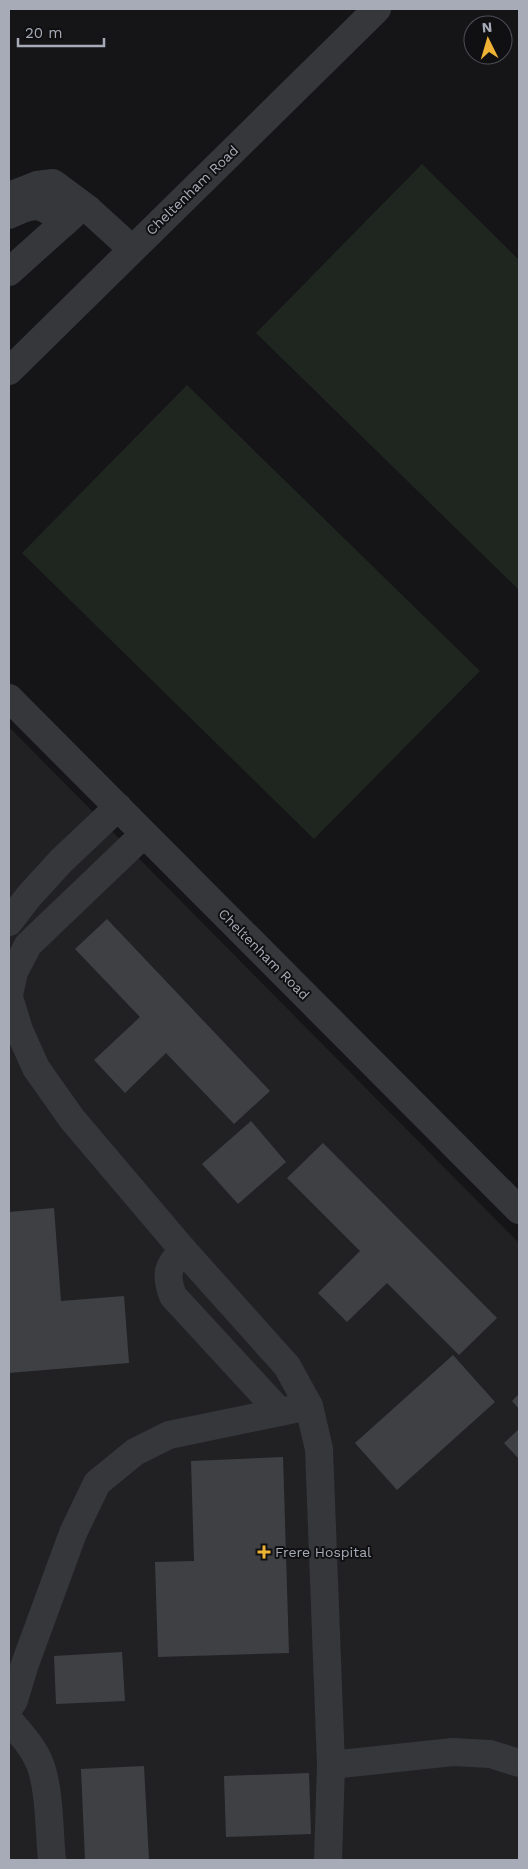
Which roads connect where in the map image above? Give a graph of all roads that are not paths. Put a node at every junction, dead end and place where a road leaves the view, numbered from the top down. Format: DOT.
graph roads {
  1 [pos="377,9"];
  2 [pos="9,196"];
  3 [pos="77,215"];
  4 [pos="9,216"];
  5 [pos="132,249"];
  6 [pos="9,272"];
  7 [pos="9,371"];
  8 [pos="9,698"];
  9 [pos="118,807"];
  10 [pos="144,834"];
  11 [pos="9,922"];
  12 [pos="9,996"];
  13 [pos="14,1035"];
  14 [pos="519,1210"];
  15 [pos="184,1251"];
  16 [pos="309,1406"];
  17 [pos="280,1412"];
  18 [pos="9,1708"];
  19 [pos="9,1720"];
  20 [pos="519,1763"];
  21 [pos="331,1765"];
  22 [pos="52,1860"];
  23 [pos="328,1860"];
  1 -- 5 [label="street, Cheltenham Road"];
  2 -- 3 [label="street"];
  3 -- 4 [label="street"];
  3 -- 5 [label="street"];
  3 -- 6 [label="street"];
  5 -- 7 [label="street, Cheltenham Road"];
  8 -- 9 [label="street, Cheltenham Road"];
  9 -- 10 [label="street, Cheltenham Road"];
  9 -- 11 [label="street"];
  10 -- 12 [label="street"];
  10 -- 14 [label="street, Cheltenham Road"];
  12 -- 13 [label="street"];
  13 -- 15 [label="street"];
  15 -- 16 [label="street"];
  15 -- 17 [label="street"];
  16 -- 17 [label="street"];
  16 -- 21 [label="street"];
  17 -- 18 [label="street"];
  19 -- 22 [label="street"];
  20 -- 21 [label="street"];
  21 -- 23 [label="street"];
}
